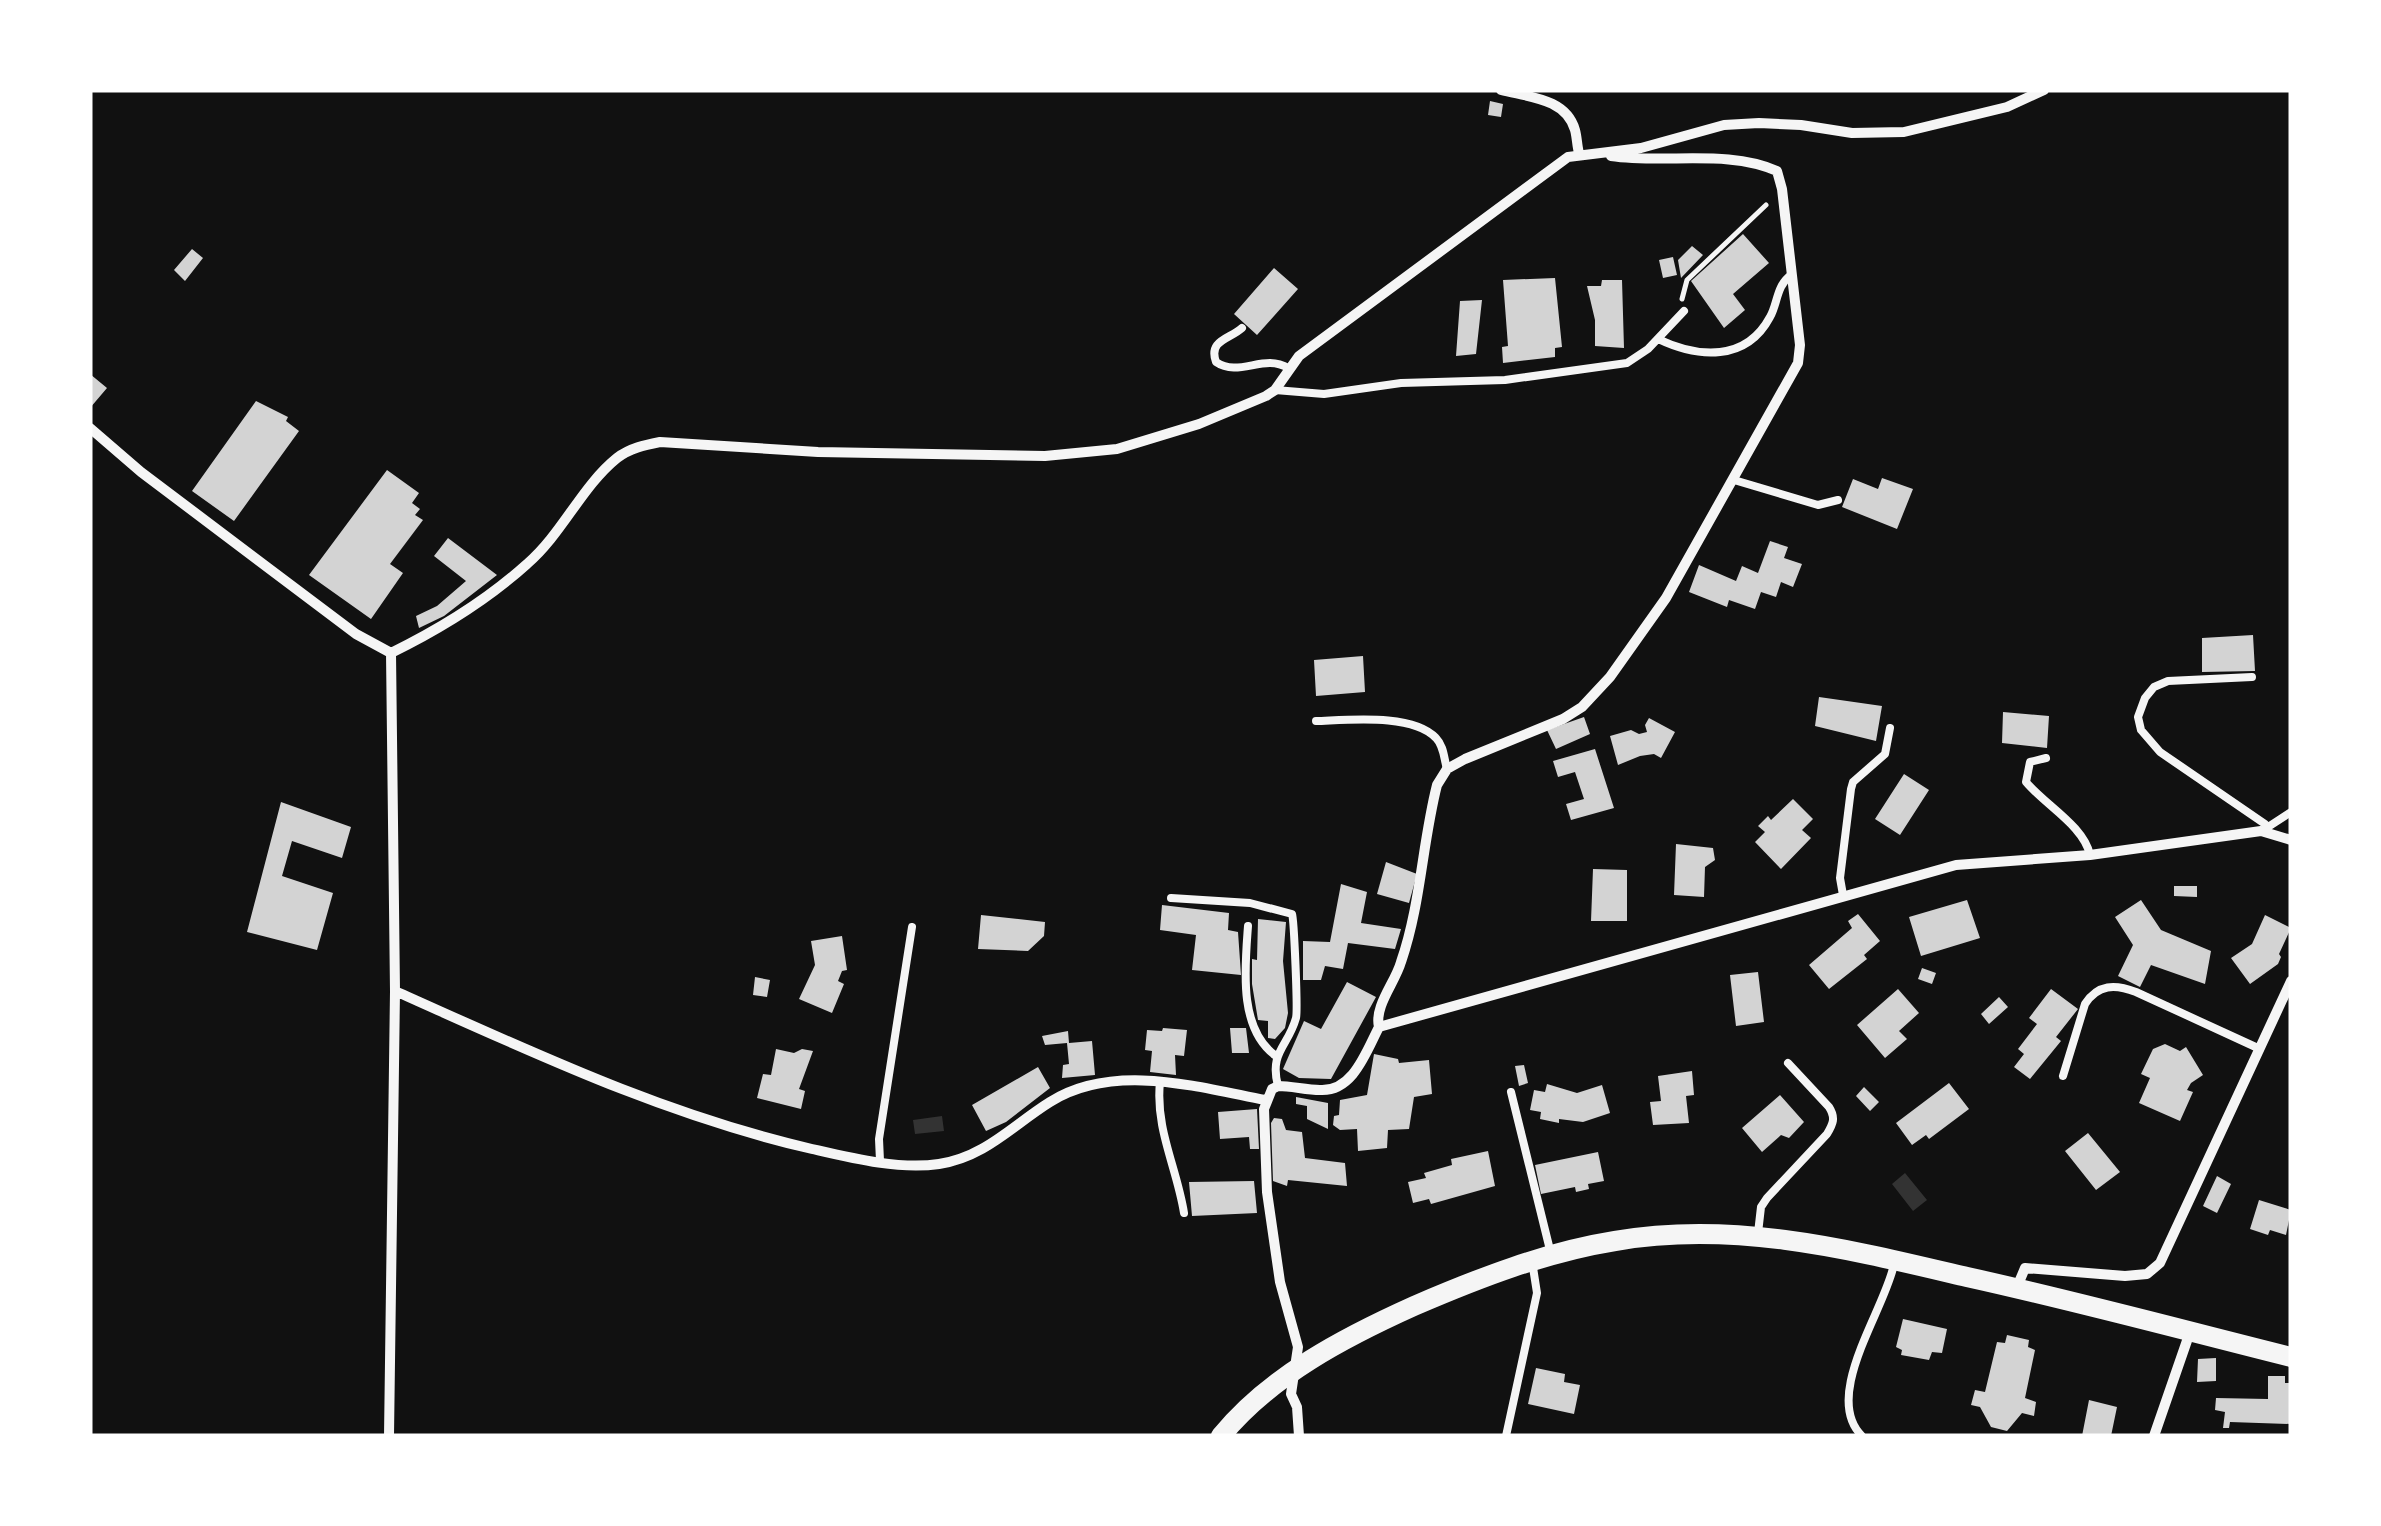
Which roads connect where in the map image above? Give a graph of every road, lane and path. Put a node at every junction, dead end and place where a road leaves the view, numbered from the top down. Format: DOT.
graph roads {
  1 [pos="1501,90"];
  2 [pos="2044,90"];
  3 [pos="1599,152"];
  4 [pos="1579,154"];
  5 [pos="1782,189"];
  6 [pos="1791,276"];
  7 [pos="1684,311"];
  8 [pos="1242,328"];
  9 [pos="1658,339"];
  10 [pos="1288,368"];
  11 [pos="1275,390"];
  12 [pos="90,428"];
  13 [pos="1734,480"];
  14 [pos="1838,500"];
  15 [pos="391,654"];
  16 [pos="2252,677"];
  17 [pos="1316,721"];
  18 [pos="1890,728"];
  19 [pos="2046,758"];
  20 [pos="1447,769"];
  21 [pos="2291,812"];
  22 [pos="2268,830"];
  23 [pos="2291,840"];
  24 [pos="2090,855"];
  25 [pos="1843,894"];
  26 [pos="1172,898"];
  27 [pos="1248,926"];
  28 [pos="912,927"];
  29 [pos="2291,981"];
  30 [pos="394,991"];
  31 [pos="1379,1028"];
  32 [pos="2260,1048"];
  33 [pos="1276,1056"];
  34 [pos="1788,1063"];
  35 [pos="2063,1076"];
  36 [pos="1160,1082"];
  37 [pos="1278,1086"];
  38 [pos="1511,1092"];
  39 [pos="1265,1100"];
  40 [pos="880,1161"];
  41 [pos="1184,1213"];
  42 [pos="1758,1236"];
  43 [pos="1541,1257"];
  44 [pos="1895,1259"];
  45 [pos="2017,1287"];
  46 [pos="2190,1332"];
  47 [pos="2291,1357"];
  48 [pos="1294,1371"];
  49 [pos="389,1436"];
  50 [pos="1221,1436"];
  51 [pos="1298,1436"];
  52 [pos="1506,1436"];
  53 [pos="1862,1436"];
  54 [pos="2154,1436"];
  1 -- 4 [label="street"];
  2 -- 3 [label="street"];
  3 -- 4 [label="street"];
  3 -- 5 [label="street"];
  4 -- 10 [label="street"];
  5 -- 6 [label="street"];
  5 -- 7 [label="path"];
  6 -- 9 [label="lane"];
  6 -- 13 [label="street"];
  7 -- 9 [label="lane"];
  8 -- 10 [label="lane"];
  9 -- 11 [label="lane"];
  10 -- 11 [label="street"];
  11 -- 15 [label="street"];
  12 -- 15 [label="street"];
  13 -- 14 [label="lane"];
  13 -- 20 [label="street"];
  15 -- 30 [label="street"];
  16 -- 22 [label="lane"];
  17 -- 20 [label="lane"];
  18 -- 25 [label="lane"];
  19 -- 24 [label="lane"];
  20 -- 31 [label="street"];
  21 -- 22 [label="lane"];
  22 -- 23 [label="street"];
  22 -- 24 [label="street"];
  24 -- 25 [label="street"];
  25 -- 31 [label="street"];
  26 -- 33 [label="lane"];
  27 -- 33 [label="lane"];
  28 -- 40 [label="lane"];
  29 -- 32 [label="street"];
  30 -- 40 [label="street"];
  30 -- 49 [label="street"];
  31 -- 37 [label="street"];
  32 -- 35 [label="lane"];
  32 -- 45 [label="street"];
  33 -- 37 [label="lane"];
  34 -- 42 [label="lane"];
  36 -- 39 [label="street"];
  36 -- 40 [label="street"];
  36 -- 41 [label="lane"];
  37 -- 39 [label="street"];
  38 -- 43 [label="lane"];
  39 -- 48 [label="street"];
  42 -- 43 [label="main road"];
  42 -- 44 [label="main road"];
  43 -- 48 [label="main road"];
  43 -- 52 [label="lane"];
  44 -- 45 [label="main road"];
  44 -- 53 [label="lane"];
  45 -- 46 [label="main road"];
  46 -- 47 [label="main road"];
  46 -- 54 [label="street"];
  48 -- 50 [label="main road"];
  48 -- 51 [label="street"];
}
